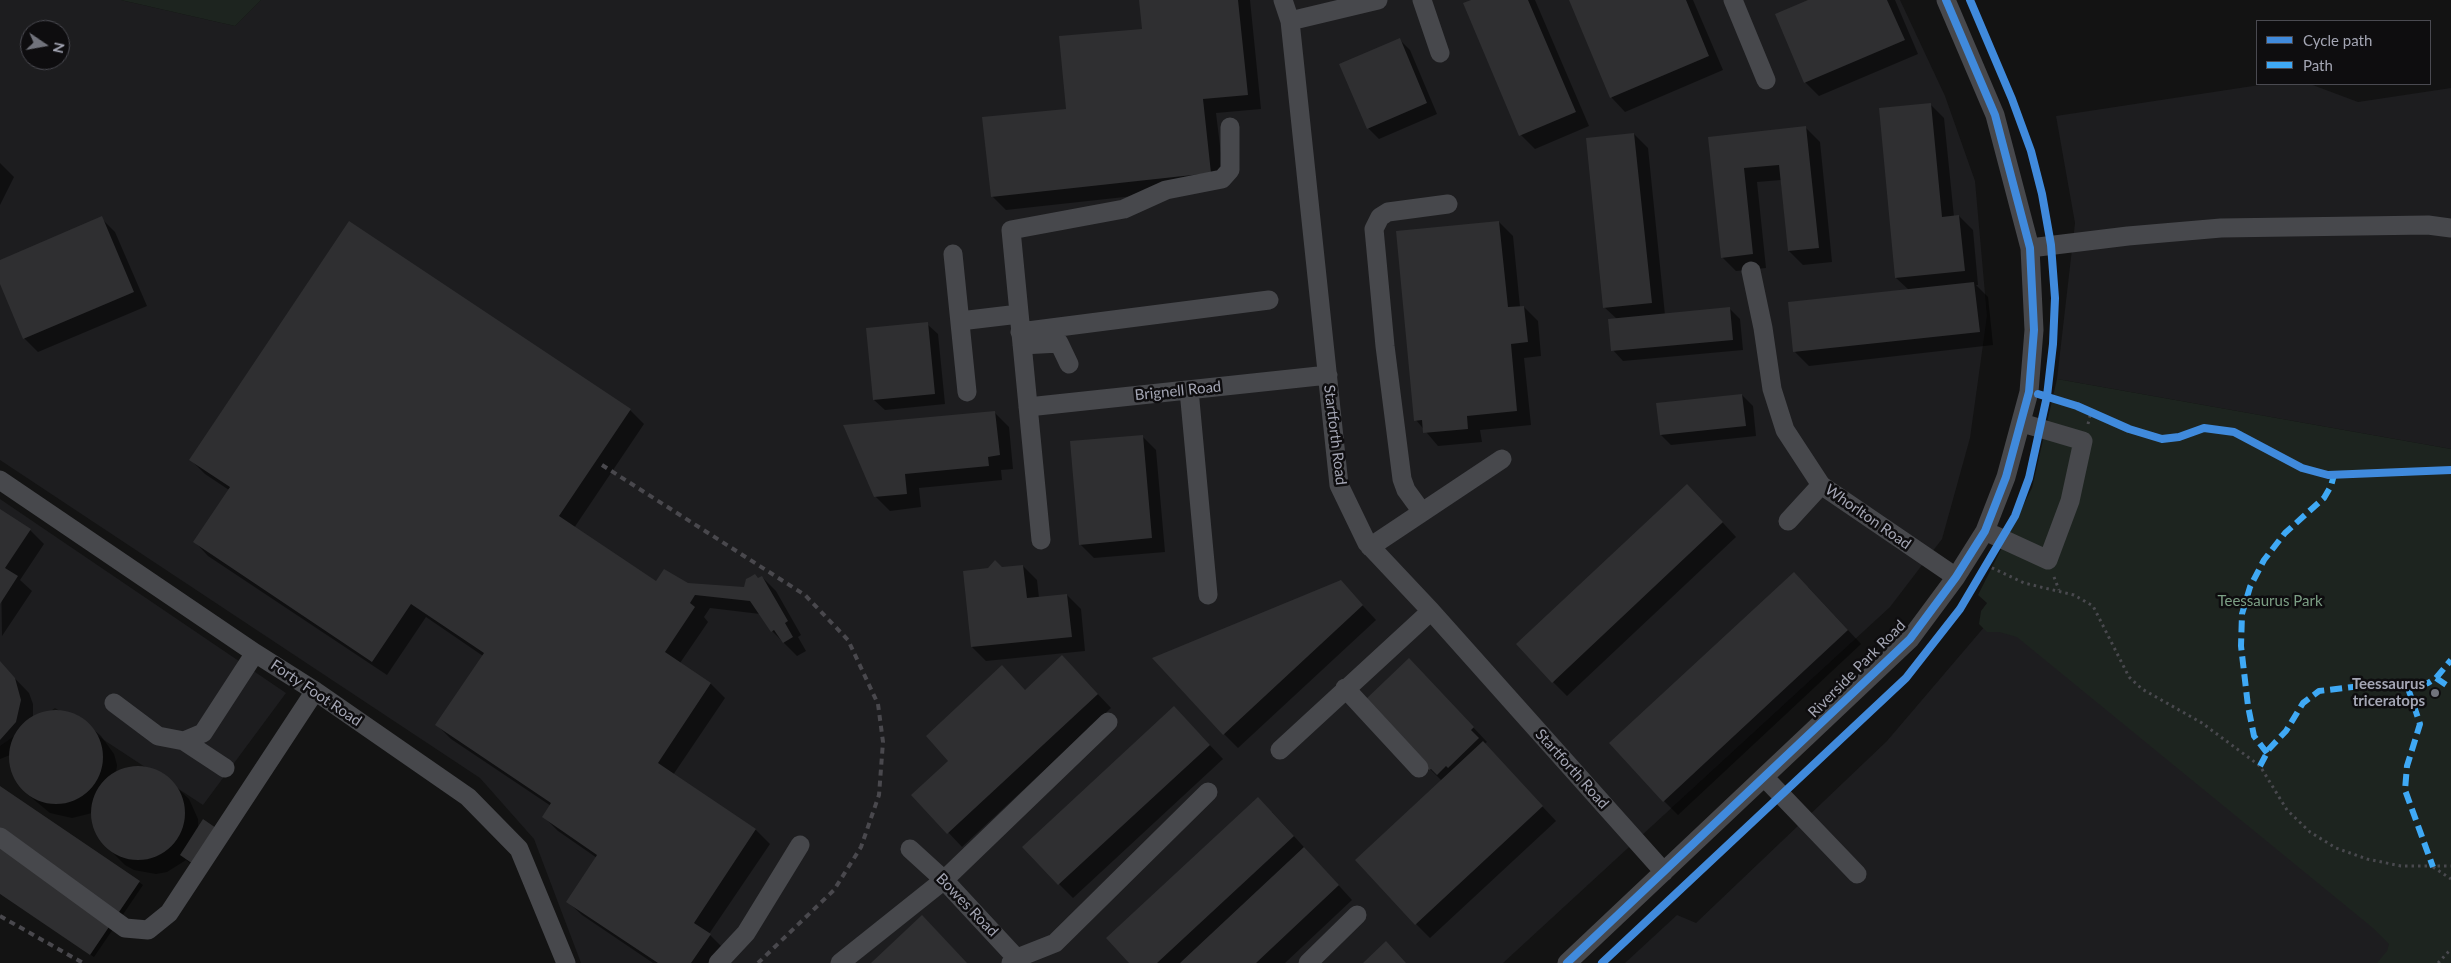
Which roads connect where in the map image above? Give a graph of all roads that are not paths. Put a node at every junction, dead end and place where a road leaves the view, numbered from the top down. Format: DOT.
graph roads {
  1 [pos="1283,0"];
  2 [pos="1378,0"];
  3 [pos="1422,0"];
  4 [pos="1946,0"];
  5 [pos="1738,2"];
  6 [pos="1290,21"];
  7 [pos="1440,53"];
  8 [pos="1766,80"];
  9 [pos="1230,127"];
  10 [pos="1448,204"];
  11 [pos="2451,228"];
  12 [pos="2030,248"];
  13 [pos="953,254"];
  14 [pos="1751,271"];
  15 [pos="1269,300"];
  16 [pos="960,321"];
  17 [pos="1020,328"];
  18 [pos="1069,364"];
  19 [pos="1328,375"];
  20 [pos="1189,390"];
  21 [pos="967,392"];
  22 [pos="1028,407"];
  23 [pos="2022,423"];
  24 [pos="1502,459"];
  25 [pos="0,480"];
  26 [pos="1821,485"];
  27 [pos="1422,512"];
  28 [pos="1788,521"];
  29 [pos="1985,531"];
  30 [pos="1040,540"];
  31 [pos="1370,547"];
  32 [pos="1956,577"];
  33 [pos="1208,595"];
  34 [pos="1431,611"];
  35 [pos="255,653"];
  36 [pos="1345,688"];
  37 [pos="315,691"];
  38 [pos="114,704"];
  39 [pos="1108,722"];
  40 [pos="184,741"];
  41 [pos="1280,750"];
  42 [pos="225,768"];
  43 [pos="1419,768"];
  44 [pos="1765,778"];
  45 [pos="1208,792"];
  46 [pos="0,837"];
  47 [pos="800,845"];
  48 [pos="910,849"];
  49 [pos="1664,872"];
  50 [pos="1857,874"];
  51 [pos="944,880"];
  52 [pos="1358,915"];
  53 [pos="1016,961"];
  54 [pos="566,963"];
  55 [pos="718,963"];
  56 [pos="840,963"];
  57 [pos="1308,963"];
  58 [pos="1567,963"];
  1 -- 6 [label="street, Startforth Road"];
  2 -- 6 [label="street"];
  3 -- 7 [label="street"];
  4 -- 12 [label="street, Riverside Park Road"];
  5 -- 8 [label="street"];
  6 -- 19 [label="street, Startforth Road"];
  9 -- 17 [label="street"];
  10 -- 27 [label="street"];
  11 -- 12 [label="street"];
  12 -- 23 [label="street, Riverside Park Road"];
  13 -- 16 [label="street"];
  14 -- 26 [label="street, Whorlton Road"];
  15 -- 17 [label="street"];
  16 -- 17 [label="street"];
  16 -- 21 [label="street"];
  17 -- 18 [label="street"];
  17 -- 22 [label="street"];
  19 -- 20 [label="street, Brignell Road"];
  19 -- 31 [label="street, Startforth Road"];
  20 -- 22 [label="street, Brignell Road"];
  20 -- 33 [label="street"];
  22 -- 30 [label="street"];
  23 -- 29 [label="street, Riverside Park Road"];
  23 -- 29 [label="street"];
  24 -- 27 [label="street"];
  25 -- 35 [label="street, Forty Foot Road"];
  26 -- 28 [label="street"];
  26 -- 32 [label="street, Whorlton Road"];
  27 -- 31 [label="street"];
  29 -- 32 [label="street, Riverside Park Road"];
  31 -- 34 [label="street, Startforth Road"];
  32 -- 44 [label="street, Riverside Park Road"];
  34 -- 36 [label="street"];
  34 -- 49 [label="street, Startforth Road"];
  35 -- 37 [label="street, Forty Foot Road"];
  35 -- 40 [label="street"];
  36 -- 41 [label="street"];
  36 -- 43 [label="street"];
  37 -- 46 [label="street"];
  37 -- 54 [label="street, Forty Foot Road"];
  38 -- 40 [label="street"];
  39 -- 51 [label="street"];
  40 -- 42 [label="street"];
  44 -- 49 [label="street, Riverside Park Road"];
  44 -- 50 [label="street"];
  45 -- 53 [label="street"];
  47 -- 55 [label="street"];
  48 -- 51 [label="street, Bowes Road"];
  49 -- 58 [label="street, Riverside Park Road"];
  51 -- 53 [label="street, Bowes Road"];
  51 -- 56 [label="street"];
  52 -- 57 [label="street"];
}
